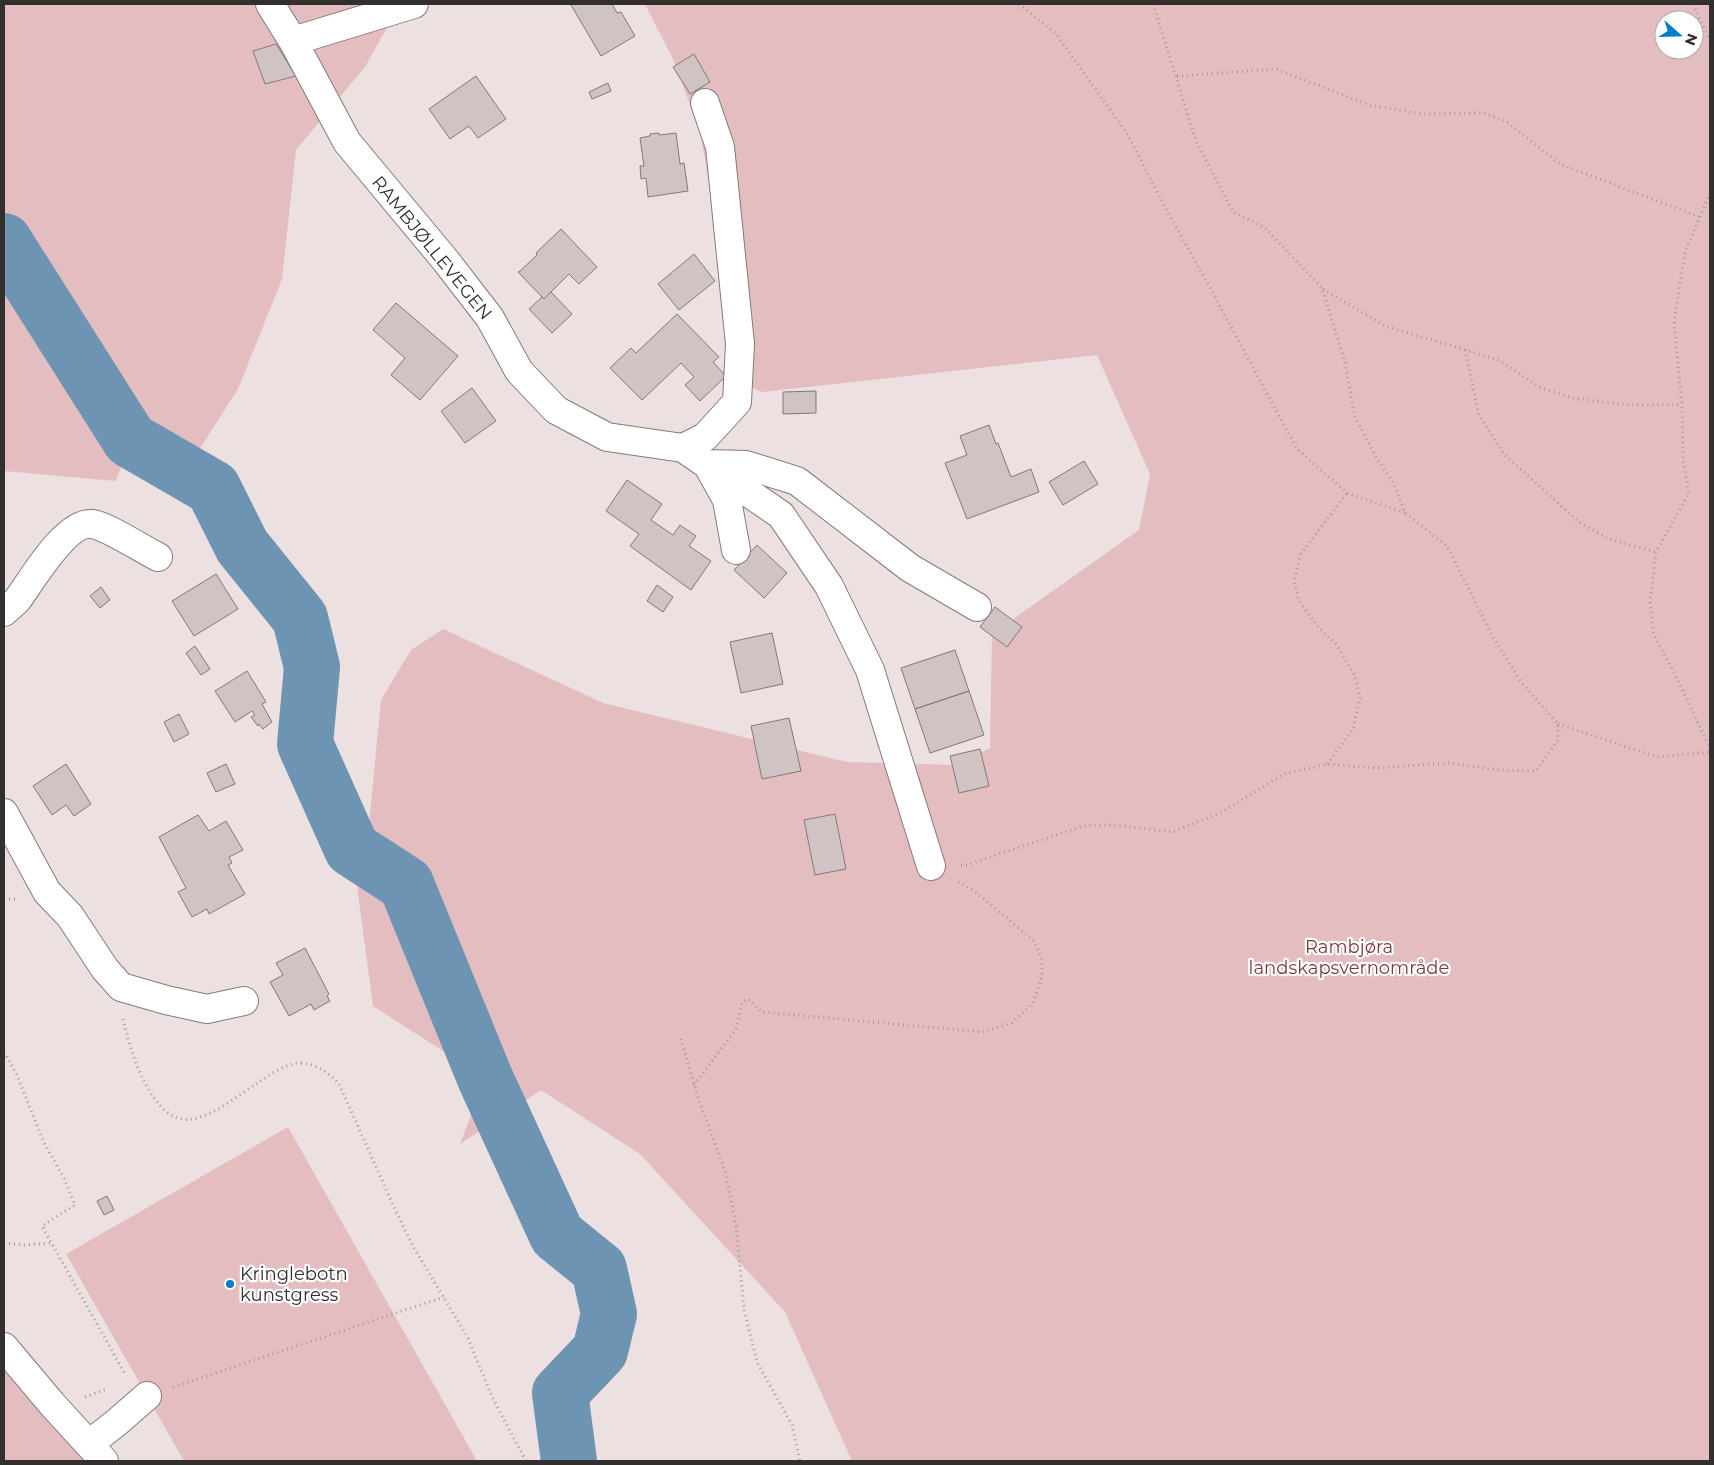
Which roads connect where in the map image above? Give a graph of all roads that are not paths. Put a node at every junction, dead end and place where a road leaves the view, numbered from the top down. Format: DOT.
graph roads {
  1 [pos="270,4"];
  2 [pos="414,4"];
  3 [pos="293,41"];
  4 [pos="705,103"];
  5 [pos="683,448"];
  6 [pos="707,464"];
  7 [pos="736,550"];
  8 [pos="158,558"];
  9 [pos="977,607"];
  10 [pos="4,612"];
  11 [pos="4,813"];
  12 [pos="931,866"];
  13 [pos="244,1001"];
  14 [pos="4,1347"];
  15 [pos="144,1398"];
  16 [pos="96,1453"];
  1 -- 3 [label="street, RAMBJØLLEVEGEN"];
  2 -- 3 [label="street"];
  3 -- 5 [label="street, RAMBJØLLEVEGEN"];
  4 -- 5 [label="street"];
  5 -- 6 [label="street"];
  6 -- 7 [label="street"];
  6 -- 9 [label="street"];
  6 -- 12 [label="street"];
  8 -- 10 [label="street"];
  11 -- 13 [label="street"];
  14 -- 16 [label="street"];
  15 -- 16 [label="street"];
}
